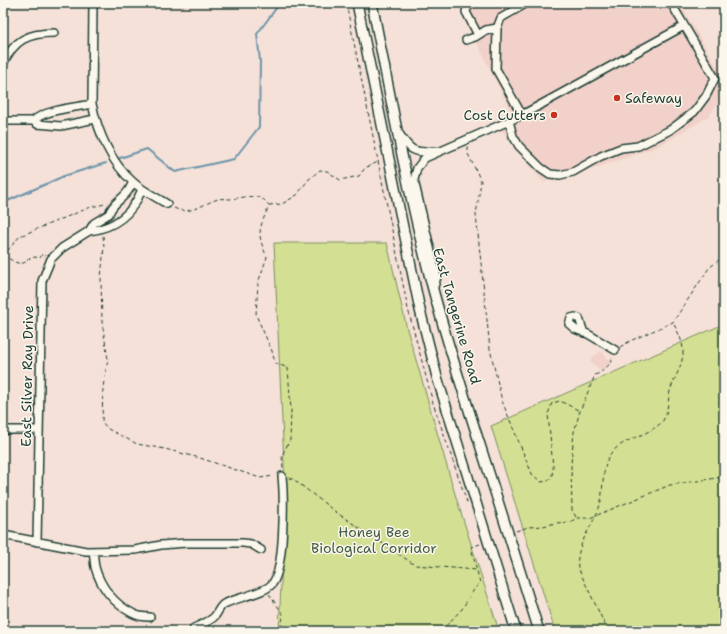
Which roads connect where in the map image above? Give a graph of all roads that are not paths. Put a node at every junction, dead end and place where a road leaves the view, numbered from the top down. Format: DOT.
graph roads {
  1 [pos="93,3"];
  2 [pos="357,3"];
  3 [pos="372,3"];
  4 [pos="474,3"];
  5 [pos="526,3"];
  6 [pos="671,3"];
  7 [pos="684,26"];
  8 [pos="497,28"];
  9 [pos="54,33"];
  10 [pos="478,35"];
  11 [pos="466,40"];
  12 [pos="3,64"];
  13 [pos="92,104"];
  14 [pos="522,115"];
  15 [pos="95,119"];
  16 [pos="509,120"];
  17 [pos="3,121"];
  18 [pos="33,121"];
  19 [pos="398,131"];
  20 [pos="443,150"];
  21 [pos="132,182"];
  22 [pos="142,189"];
  23 [pos="167,204"];
  24 [pos="88,231"];
  25 [pos="433,291"];
  26 [pos="584,333"];
  27 [pos="615,350"];
  28 [pos="3,430"];
  29 [pos="39,430"];
  30 [pos="282,476"];
  31 [pos="3,535"];
  32 [pos="37,542"];
  33 [pos="261,550"];
  34 [pos="93,551"];
  35 [pos="150,617"];
  36 [pos="193,631"];
  37 [pos="516,631"];
  38 [pos="539,631"];
  1 -- 13 [label="street"];
  2 -- 37 [label="main road, bridge"];
  3 -- 19 [label="main road, East Tangerine Road"];
  4 -- 10 [label="street"];
  5 -- 8 [label="street"];
  6 -- 7 [label="street"];
  7 -- 14 [label="street"];
  7 -- 16 [label="street"];
  8 -- 10 [label="street"];
  8 -- 14 [label="street"];
  9 -- 12 [label="street"];
  10 -- 11 [label="street"];
  13 -- 15 [label="street"];
  13 -- 18 [label="street"];
  14 -- 16 [label="street"];
  15 -- 18 [label="street"];
  15 -- 21 [label="street"];
  16 -- 20 [label="street"];
  17 -- 18 [label="street"];
  19 -- 20 [label="street"];
  19 -- 25 [label="main road, East Tangerine Road"];
  20 -- 25 [label="street"];
  21 -- 22 [label="street"];
  21 -- 24 [label="street, East Silver Ray Drive"];
  22 -- 23 [label="street"];
  22 -- 24 [label="street, East Silver Ray Drive"];
  24 -- 29 [label="street, East Silver Ray Drive"];
  25 -- 38 [label="main road, East Tangerine Road, bridge"];
  26 -- 27 [label="street"];
  28 -- 29 [label="street"];
  29 -- 32 [label="street, East Silver Ray Drive"];
  30 -- 36 [label="street"];
  31 -- 32 [label="street"];
  32 -- 34 [label="street"];
  33 -- 34 [label="street"];
  34 -- 35 [label="street"];
}
